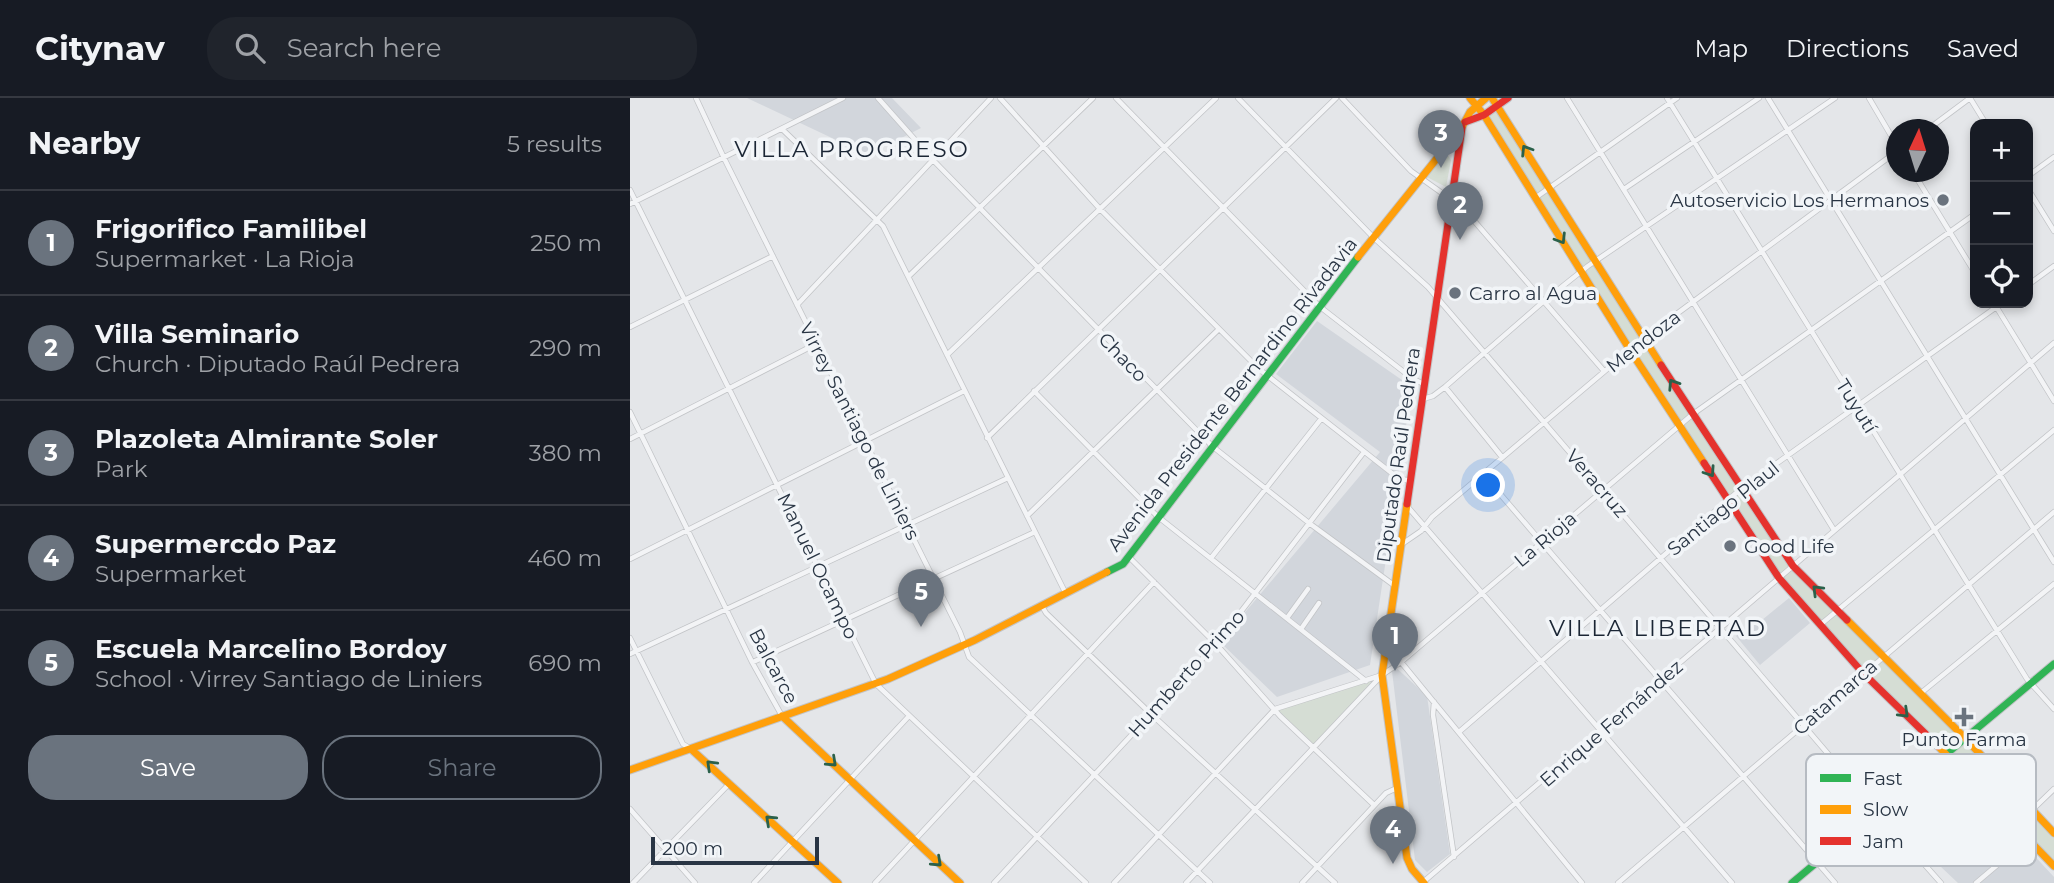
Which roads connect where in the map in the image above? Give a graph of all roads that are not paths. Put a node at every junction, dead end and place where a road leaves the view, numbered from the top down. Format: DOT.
graph roads {
  1 [pos="696,98"];
  2 [pos="843,98"];
  3 [pos="878,98"];
  4 [pos="991,98"];
  5 [pos="1000,98"];
  6 [pos="1093,98"];
  7 [pos="1116,98"];
  8 [pos="1216,98"];
  9 [pos="1238,98"];
  10 [pos="1336,98"];
  11 [pos="1342,98"];
  12 [pos="1470,98"];
  13 [pos="1486,98"];
  14 [pos="1492,98"];
  15 [pos="1508,98"];
  16 [pos="1567,98"];
  17 [pos="1677,98"];
  18 [pos="1759,98"];
  19 [pos="1768,98"];
  20 [pos="1835,98"];
  21 [pos="1869,98"];
  22 [pos="1970,98"];
  23 [pos="1668,101"];
  24 [pos="1477,106"];
  25 [pos="1497,106"];
  26 [pos="1483,115"];
  27 [pos="1942,119"];
  28 [pos="1983,119"];
  29 [pos="1464,125"];
  30 [pos="1886,127"];
  31 [pos="782,129"];
  32 [pos="1788,129"];
  33 [pos="1694,142"];
  34 [pos="1042,146"];
  35 [pos="1163,148"];
  36 [pos="1285,148"];
  37 [pos="1601,152"];
  38 [pos="2054,157"];
  39 [pos="724,158"];
  40 [pos="933,160"];
  41 [pos="1886,160"];
  42 [pos="2033,172"];
  43 [pos="1419,178"];
  44 [pos="1716,178"];
  45 [pos="1919,182"];
  46 [pos="1549,188"];
  47 [pos="1624,189"];
  48 [pos="630,190"];
  49 [pos="2033,197"];
  50 [pos="1451,198"];
  51 [pos="1535,198"];
  52 [pos="1832,200"];
  53 [pos="636,201"];
  54 [pos="630,204"];
  55 [pos="979,208"];
  56 [pos="1223,208"];
  57 [pos="1101,209"];
  58 [pos="1970,218"];
  59 [pos="877,219"];
  60 [pos="1647,228"];
  61 [pos="2054,231"];
  62 [pos="1951,232"];
  63 [pos="1373,237"];
  64 [pos="1761,251"];
  65 [pos="773,256"];
  66 [pos="1596,261"];
  67 [pos="1970,264"];
  68 [pos="2054,266"];
  69 [pos="1160,268"];
  70 [pos="1038,270"];
  71 [pos="1581,272"];
  72 [pos="909,276"];
  73 [pos="1881,281"];
  74 [pos="2033,281"];
  75 [pos="1437,297"];
  76 [pos="685,300"];
  77 [pos="1544,301"];
  78 [pos="1693,302"];
  79 [pos="797,306"];
  80 [pos="1319,306"];
  81 [pos="1991,308"];
  82 [pos="1997,308"];
  83 [pos="630,327"];
  84 [pos="1219,329"];
  85 [pos="1097,330"];
  86 [pos="1810,331"];
  87 [pos="1644,338"];
  88 [pos="2054,343"];
  89 [pos="817,344"];
  90 [pos="1630,350"];
  91 [pos="1485,353"];
  92 [pos="947,355"];
  93 [pos="1927,356"];
  94 [pos="2031,363"];
  95 [pos="1604,371"];
  96 [pos="1266,375"];
  97 [pos="1741,380"];
  98 [pos="1424,384"];
  99 [pos="1445,387"];
  100 [pos="729,389"];
  101 [pos="1155,390"];
  102 [pos="964,391"];
  103 [pos="1034,391"];
  104 [pos="1422,399"];
  105 [pos="2054,401"];
  106 [pos="1857,406"];
  107 [pos="630,412"];
  108 [pos="1693,414"];
  109 [pos="1321,419"];
  110 [pos="1966,420"];
  111 [pos="1545,422"];
  112 [pos="1680,427"];
  113 [pos="2054,430"];
  114 [pos="641,433"];
  115 [pos="987,438"];
  116 [pos="630,439"];
  117 [pos="866,441"];
  118 [pos="1212,446"];
  119 [pos="1093,451"];
  120 [pos="1364,452"];
  121 [pos="1788,455"];
  122 [pos="1502,457"];
  123 [pos="1482,473"];
  124 [pos="1899,475"];
  125 [pos="1999,475"];
  126 [pos="1008,478"];
  127 [pos="1410,481"];
  128 [pos="778,484"];
  129 [pos="1742,488"];
  130 [pos="1264,489"];
  131 [pos="1603,490"];
  132 [pos="1728,500"];
  133 [pos="1407,506"];
  134 [pos="2054,512"];
  135 [pos="1027,516"];
  136 [pos="1157,516"];
  137 [pos="1309,523"];
  138 [pos="908,526"];
  139 [pos="1425,526"];
  140 [pos="687,529"];
  141 [pos="2034,529"];
  142 [pos="1834,530"];
  143 [pos="1934,530"];
  144 [pos="1035,532"];
  145 [pos="1542,541"];
  146 [pos="1402,544"];
  147 [pos="1129,557"];
  148 [pos="1211,558"];
  149 [pos="1661,558"];
  150 [pos="630,559"];
  151 [pos="2054,562"];
  152 [pos="1793,566"];
  153 [pos="819,568"];
  154 [pos="1779,578"];
  155 [pos="934,579"];
  156 [pos="1154,582"];
  157 [pos="1968,584"];
  158 [pos="2054,584"];
  159 [pos="1395,586"];
  160 [pos="1308,589"];
  161 [pos="1480,592"];
  162 [pos="1066,594"];
  163 [pos="1256,594"];
  164 [pos="1319,603"];
  165 [pos="1042,606"];
  166 [pos="726,609"];
  167 [pos="1601,610"];
  168 [pos="1838,611"];
  169 [pos="1287,618"];
  170 [pos="844,620"];
  171 [pos="1820,625"];
  172 [pos="1720,628"];
  173 [pos="1301,629"];
  174 [pos="1997,631"];
  175 [pos="630,638"];
  176 [pos="1216,644"];
  177 [pos="965,645"];
  178 [pos="636,651"];
  179 [pos="630,654"];
  180 [pos="1088,654"];
  181 [pos="1883,656"];
  182 [pos="1541,661"];
  183 [pos="752,662"];
  184 [pos="1401,662"];
  185 [pos="2054,664"];
  186 [pos="1863,673"];
  187 [pos="1382,675"];
  188 [pos="1661,680"];
  189 [pos="1366,681"];
  190 [pos="876,684"];
  191 [pos="2030,684"];
  192 [pos="1921,693"];
  193 [pos="1434,702"];
  194 [pos="1275,709"];
  195 [pos="2054,709"];
  196 [pos="1151,714"];
  197 [pos="782,716"];
  198 [pos="909,716"];
  199 [pos="1030,716"];
  200 [pos="1804,725"];
  201 [pos="1459,732"];
  202 [pos="1601,732"];
  203 [pos="1965,738"];
  204 [pos="1312,748"];
  205 [pos="691,749"];
  206 [pos="1945,753"];
  207 [pos="1829,754"];
  208 [pos="1980,754"];
  209 [pos="630,770"];
  210 [pos="1216,774"];
  211 [pos="1094,775"];
  212 [pos="973,776"];
  213 [pos="1743,776"];
  214 [pos="851,780"];
  215 [pos="730,783"];
  216 [pos="1397,788"];
  217 [pos="2054,789"];
  218 [pos="1517,804"];
  219 [pos="1374,805"];
  220 [pos="2036,806"];
  221 [pos="630,808"];
  222 [pos="1255,809"];
  223 [pos="2036,814"];
  224 [pos="1683,827"];
  225 [pos="2054,833"];
  226 [pos="1158,835"];
  227 [pos="1037,837"];
  228 [pos="914,840"];
  229 [pos="793,841"];
  230 [pos="2036,847"];
  231 [pos="665,849"];
  232 [pos="1806,849"];
  233 [pos="1454,857"];
  234 [pos="1317,866"];
  235 [pos="1812,866"];
  236 [pos="1820,866"];
  237 [pos="1926,866"];
  238 [pos="1996,866"];
  239 [pos="2054,866"];
  240 [pos="1197,871"];
  241 [pos="633,883"];
  242 [pos="695,883"];
  243 [pos="754,883"];
  244 [pos="838,883"];
  245 [pos="875,883"];
  246 [pos="960,883"];
  247 [pos="994,883"];
  248 [pos="1086,883"];
  249 [pos="1114,883"];
  250 [pos="1186,883"];
  251 [pos="1210,883"];
  252 [pos="1302,883"];
  253 [pos="1335,883"];
  254 [pos="1423,883"];
  255 [pos="1582,883"];
  256 [pos="1618,883"];
  257 [pos="1732,883"];
  258 [pos="1792,883"];
  259 [pos="1835,883"];
  260 [pos="1941,883"];
  261 [pos="1976,883"];
  1 -- 39 [label="street, Virrey Santiago de Liniers"];
  2 -- 31 [label="street"];
  3 -- 40 [label="street, Chaco"];
  4 -- 40 [label="street"];
  5 -- 34 [label="street"];
  6 -- 34 [label="street"];
  7 -- 35 [label="street"];
  8 -- 35 [label="street"];
  9 -- 36 [label="street, Veracruz"];
  10 -- 36 [label="street"];
  11 -- 43 [label="street"];
  12 -- 24 [label="street"];
  13 -- 24 [label="street, Avenida Presidente Bernardino Rivadavia"];
  14 -- 25 [label="street"];
  15 -- 25 [label="street, Avenida Presidente Bernardino Rivadavia"];
  16 -- 37 [label="street"];
  17 -- 23 [label="street"];
  18 -- 33 [label="street"];
  19 -- 32 [label="street"];
  20 -- 32 [label="street"];
  21 -- 30 [label="street"];
  22 -- 27 [label="street"];
  22 -- 28 [label="street"];
  23 -- 33 [label="street, Tuyutí"];
  23 -- 37 [label="street"];
  24 -- 26 [label="street"];
  24 -- 29 [label="street, Avenida Presidente Bernardino Rivadavia"];
  25 -- 26 [label="street, Avenida Presidente Bernardino Rivadavia"];
  46 -- 25 [label="street, one-way"];
  26 -- 29 [label="street, Avenida Presidente Bernardino Rivadavia"];
  26 -- 51 [label="street"];
  29 -- 43 [label="street, Avenida Presidente Bernardino Rivadavia"];
  29 -- 50 [label="street, Diputado Raúl Pedrera"];
  31 -- 39 [label="street"];
  31 -- 59 [label="street"];
  32 -- 44 [label="street"];
  32 -- 52 [label="street"];
  33 -- 44 [label="street, Tuyutí"];
  33 -- 47 [label="street"];
  34 -- 55 [label="street"];
  34 -- 57 [label="street"];
  35 -- 56 [label="street"];
  35 -- 57 [label="street"];
  36 -- 56 [label="street"];
  36 -- 63 [label="street, Veracruz"];
  37 -- 46 [label="street"];
  37 -- 47 [label="street"];
  38 -- 42 [label="street"];
  39 -- 53 [label="street"];
  39 -- 65 [label="street, Virrey Santiago de Liniers"];
  40 -- 55 [label="street, Chaco"];
  40 -- 59 [label="street"];
  41 -- 52 [label="street, Mendoza"];
  43 -- 50 [label="street"];
  43 -- 63 [label="street, Avenida Presidente Bernardino Rivadavia"];
  44 -- 60 [label="street"];
  44 -- 64 [label="street, Tuyutí"];
  45 -- 62 [label="street"];
  46 -- 51 [label="street"];
  46 -- 66 [label="street"];
  47 -- 60 [label="street"];
  48 -- 53 [label="street, Manuel Ocampo"];
  49 -- 61 [label="street"];
  50 -- 75 [label="street, Diputado Raúl Pedrera"];
  50 -- 77 [label="street"];
  51 -- 71 [label="street, one-way"];
  52 -- 64 [label="street, Mendoza"];
  52 -- 73 [label="street"];
  53 -- 54 [label="street"];
  53 -- 76 [label="street, Manuel Ocampo"];
  55 -- 70 [label="street, Chaco"];
  55 -- 72 [label="street"];
  56 -- 69 [label="street"];
  56 -- 80 [label="street"];
  57 -- 69 [label="street"];
  57 -- 70 [label="street"];
  58 -- 62 [label="street, La Rioja"];
  59 -- 72 [label="street"];
  59 -- 79 [label="street"];
  60 -- 66 [label="street"];
  60 -- 78 [label="street"];
  62 -- 67 [label="street"];
  62 -- 73 [label="street, La Rioja"];
  63 -- 75 [label="street, Veracruz"];
  63 -- 80 [label="street, Avenida Presidente Bernardino Rivadavia"];
  64 -- 78 [label="street, Mendoza"];
  64 -- 86 [label="street, Tuyutí"];
  65 -- 76 [label="street"];
  65 -- 79 [label="street, Virrey Santiago de Liniers"];
  66 -- 71 [label="street"];
  66 -- 87 [label="street"];
  68 -- 74 [label="street"];
  69 -- 84 [label="street"];
  69 -- 85 [label="street"];
  70 -- 85 [label="street, Chaco"];
  70 -- 92 [label="street"];
  71 -- 77 [label="street"];
  71 -- 90 [label="street"];
  72 -- 92 [label="street"];
  73 -- 86 [label="street, La Rioja"];
  73 -- 93 [label="street"];
  75 -- 91 [label="street, Veracruz"];
  75 -- 98 [label="street, Diputado Raúl Pedrera"];
  76 -- 83 [label="street"];
  76 -- 100 [label="street, Manuel Ocampo"];
  77 -- 91 [label="street"];
  77 -- 95 [label="street"];
  78 -- 87 [label="street, Mendoza"];
  78 -- 97 [label="street"];
  79 -- 89 [label="street, Virrey Santiago de Liniers"];
  80 -- 96 [label="street, Avenida Presidente Bernardino Rivadavia"];
  80 -- 98 [label="street"];
  81 -- 93 [label="street, Santiago Plaul"];
  82 -- 94 [label="street"];
  84 -- 96 [label="street"];
  84 -- 101 [label="street"];
  85 -- 101 [label="street, Chaco"];
  85 -- 103 [label="street"];
  86 -- 97 [label="street, La Rioja"];
  86 -- 106 [label="street, Tuyutí"];
  87 -- 90 [label="street, Mendoza"];
  108 -- 87 [label="street, one-way"];
  88 -- 94 [label="street, Enrique Fernández"];
  89 -- 100 [label="street"];
  89 -- 117 [label="street, Virrey Santiago de Liniers"];
  90 -- 95 [label="street, Mendoza"];
  90 -- 112 [label="street"];
  91 -- 99 [label="street"];
  91 -- 111 [label="street, Veracruz"];
  92 -- 102 [label="street"];
  93 -- 106 [label="street, Santiago Plaul"];
  93 -- 110 [label="street"];
  94 -- 105 [label="street"];
  94 -- 110 [label="street, Enrique Fernández"];
  95 -- 111 [label="street, Mendoza"];
  96 -- 109 [label="street"];
  96 -- 118 [label="street, Avenida Presidente Bernardino Rivadavia"];
  97 -- 108 [label="street, La Rioja"];
  97 -- 121 [label="street"];
  98 -- 104 [label="street, Diputado Raúl Pedrera"];
  99 -- 104 [label="street"];
  99 -- 122 [label="street"];
  100 -- 114 [label="street"];
  100 -- 128 [label="street, Manuel Ocampo"];
  101 -- 118 [label="street, Chaco"];
  101 -- 119 [label="street"];
  102 -- 115 [label="street"];
  102 -- 117 [label="street"];
  103 -- 115 [label="street"];
  103 -- 119 [label="street"];
  104 -- 127 [label="street, Diputado Raúl Pedrera"];
  106 -- 121 [label="street, Santiago Plaul"];
  106 -- 124 [label="street, Tuyutí"];
  107 -- 114 [label="street, Balcarce"];
  108 -- 112 [label="street, La Rioja"];
  108 -- 129 [label="street"];
  109 -- 120 [label="street"];
  109 -- 130 [label="street"];
  110 -- 124 [label="street, Enrique Fernández"];
  110 -- 125 [label="street"];
  111 -- 122 [label="street, Mendoza"];
  111 -- 131 [label="street, Veracruz"];
  112 -- 131 [label="street, La Rioja"];
  112 -- 132 [label="street, one-way"];
  113 -- 125 [label="street"];
  114 -- 116 [label="street"];
  114 -- 140 [label="street, Balcarce"];
  115 -- 126 [label="street"];
  117 -- 128 [label="street"];
  117 -- 138 [label="street, Virrey Santiago de Liniers"];
  118 -- 130 [label="street, Chaco"];
  118 -- 136 [label="street, Avenida Presidente Bernardino Rivadavia"];
  119 -- 135 [label="street"];
  119 -- 136 [label="street"];
  120 -- 127 [label="street"];
  120 -- 137 [label="street, Humberto Primo"];
  121 -- 129 [label="street, Santiago Plaul"];
  121 -- 142 [label="street"];
  122 -- 123 [label="street, Mendoza"];
  123 -- 139 [label="street, Mendoza"];
  123 -- 145 [label="street"];
  124 -- 142 [label="street, Enrique Fernández"];
  124 -- 143 [label="street, Tuyutí"];
  125 -- 141 [label="street"];
  125 -- 143 [label="street"];
  126 -- 135 [label="street"];
  126 -- 138 [label="street"];
  127 -- 133 [label="street, Diputado Raúl Pedrera"];
  128 -- 140 [label="street"];
  128 -- 153 [label="street, Manuel Ocampo"];
  129 -- 132 [label="street, Santiago Plaul"];
  129 -- 152 [label="street"];
  130 -- 137 [label="street, Chaco"];
  130 -- 148 [label="street"];
  131 -- 145 [label="street, La Rioja"];
  131 -- 149 [label="street, Veracruz"];
  132 -- 149 [label="street, Santiago Plaul"];
  132 -- 154 [label="street"];
  133 -- 139 [label="street"];
  133 -- 146 [label="street, Diputado Raúl Pedrera"];
  134 -- 141 [label="street, Catamarca"];
  135 -- 144 [label="street"];
  136 -- 147 [label="street, Avenida Presidente Bernardino Rivadavia"];
  136 -- 148 [label="street"];
  137 -- 159 [label="street, Chaco"];
  137 -- 163 [label="street, Humberto Primo"];
  138 -- 153 [label="street"];
  138 -- 155 [label="street, Virrey Santiago de Liniers"];
  139 -- 146 [label="street, Mendoza"];
  139 -- 161 [label="street"];
  140 -- 150 [label="street"];
  140 -- 166 [label="street, Balcarce"];
  141 -- 151 [label="street"];
  141 -- 157 [label="street, Catamarca"];
  142 -- 152 [label="street, Enrique Fernández"];
  143 -- 157 [label="street, Tuyutí"];
  143 -- 168 [label="street"];
  144 -- 155 [label="street"];
  144 -- 162 [label="street"];
  145 -- 161 [label="street, La Rioja"];
  145 -- 167 [label="street"];
  146 -- 159 [label="street, Diputado Raúl Pedrera"];
  147 -- 156 [label="street"];
  147 -- 162 [label="street, Avenida Presidente Bernardino Rivadavia"];
  148 -- 163 [label="street"];
  149 -- 167 [label="street, Santiago Plaul"];
  149 -- 172 [label="street, Veracruz"];
  152 -- 154 [label="street, Enrique Fernández"];
  168 -- 152 [label="street, one-way"];
  153 -- 166 [label="street"];
  153 -- 170 [label="street, Manuel Ocampo"];
  154 -- 171 [label="street"];
  154 -- 172 [label="street, Enrique Fernández"];
  155 -- 170 [label="street"];
  155 -- 177 [label="street, Virrey Santiago de Liniers"];
  156 -- 176 [label="street"];
  156 -- 180 [label="street"];
  157 -- 174 [label="street, Tuyutí"];
  157 -- 181 [label="street, Catamarca"];
  158 -- 174 [label="street"];
  159 -- 187 [label="street, Diputado Raúl Pedrera"];
  160 -- 169 [label="street"];
  161 -- 182 [label="street"];
  161 -- 184 [label="street, La Rioja"];
  162 -- 165 [label="street, Avenida Presidente Bernardino Rivadavia"];
  163 -- 169 [label="street"];
  163 -- 176 [label="street, Humberto Primo"];
  164 -- 173 [label="street"];
  165 -- 177 [label="street, Avenida Presidente Bernardino Rivadavia"];
  165 -- 180 [label="street"];
  166 -- 178 [label="street"];
  166 -- 183 [label="street, Balcarce"];
  167 -- 182 [label="street, Santiago Plaul"];
  167 -- 188 [label="street"];
  168 -- 171 [label="street"];
  168 -- 181 [label="street"];
  169 -- 173 [label="street"];
  170 -- 183 [label="street"];
  170 -- 190 [label="street, Manuel Ocampo"];
  171 -- 186 [label="street"];
  172 -- 188 [label="street, Enrique Fernández"];
  172 -- 200 [label="street, Veracruz"];
  173 -- 189 [label="street"];
  174 -- 191 [label="street, Tuyutí"];
  174 -- 192 [label="street"];
  175 -- 178 [label="street"];
  176 -- 194 [label="street"];
  176 -- 196 [label="street, Humberto Primo"];
  177 -- 190 [label="street, Avenida Presidente Bernardino Rivadavia"];
  177 -- 199 [label="street, Virrey Santiago de Liniers"];
  178 -- 179 [label="street"];
  178 -- 205 [label="street"];
  180 -- 196 [label="street"];
  180 -- 199 [label="street"];
  181 -- 186 [label="street, Catamarca"];
  181 -- 192 [label="street"];
  182 -- 201 [label="street, Santiago Plaul"];
  182 -- 202 [label="street"];
  183 -- 197 [label="street, Balcarce"];
  184 -- 187 [label="street, La Rioja"];
  184 -- 193 [label="street"];
  185 -- 191 [label="street"];
  186 -- 200 [label="street, Catamarca"];
  186 -- 206 [label="street, one-way"];
  187 -- 189 [label="street"];
  187 -- 204 [label="street, La Rioja"];
  187 -- 216 [label="street, Diputado Raúl Pedrera"];
  188 -- 202 [label="street, Enrique Fernández"];
  188 -- 213 [label="street"];
  189 -- 194 [label="street"];
  190 -- 197 [label="street, Avenida Presidente Bernardino Rivadavia"];
  190 -- 198 [label="street, Manuel Ocampo"];
  191 -- 195 [label="street, Tuyutí"];
  191 -- 203 [label="street"];
  192 -- 203 [label="street"];
  193 -- 201 [label="street"];
  193 -- 233 [label="street"];
  194 -- 204 [label="street"];
  194 -- 210 [label="street"];
  196 -- 210 [label="street"];
  196 -- 211 [label="street, Humberto Primo"];
  197 -- 205 [label="street, Avenida Presidente Bernardino Rivadavia"];
  197 -- 214 [label="street, Balcarce, one-way"];
  198 -- 212 [label="street, Manuel Ocampo"];
  198 -- 214 [label="street"];
  199 -- 211 [label="street, Virrey Santiago de Liniers"];
  199 -- 212 [label="street"];
  200 -- 207 [label="street, Veracruz"];
  200 -- 213 [label="street, Catamarca"];
  201 -- 218 [label="street"];
  202 -- 218 [label="street, Enrique Fernández"];
  202 -- 224 [label="street"];
  203 -- 206 [label="street"];
  203 -- 208 [label="street"];
  204 -- 219 [label="street"];
  204 -- 222 [label="street, La Rioja"];
  205 -- 209 [label="street, Avenida Presidente Bernardino Rivadavia"];
  215 -- 205 [label="street, one-way"];
  210 -- 222 [label="street"];
  210 -- 226 [label="street"];
  211 -- 226 [label="street, Virrey Santiago de Liniers"];
  211 -- 227 [label="street, Humberto Primo"];
  212 -- 227 [label="street, Manuel Ocampo"];
  212 -- 228 [label="street"];
  213 -- 224 [label="street, Catamarca"];
  213 -- 232 [label="street"];
  214 -- 228 [label="street, Balcarce"];
  214 -- 229 [label="street"];
  229 -- 215 [label="street, one-way"];
  215 -- 231 [label="street"];
  216 -- 219 [label="street"];
  216 -- 254 [label="street, Diputado Raúl Pedrera"];
  217 -- 220 [label="street"];
  218 -- 233 [label="street, Enrique Fernández"];
  218 -- 255 [label="street"];
  219 -- 234 [label="street"];
  221 -- 231 [label="street"];
  222 -- 234 [label="street"];
  222 -- 240 [label="street, La Rioja"];
  223 -- 225 [label="street"];
  224 -- 256 [label="street, Catamarca"];
  224 -- 257 [label="street"];
  226 -- 240 [label="street, Virrey Santiago de Liniers"];
  226 -- 249 [label="street"];
  227 -- 247 [label="street, Humberto Primo"];
  227 -- 248 [label="street, Manuel Ocampo"];
  228 -- 245 [label="street"];
  228 -- 246 [label="street, Balcarce, one-way"];
  229 -- 243 [label="street"];
  229 -- 244 [label="street"];
  230 -- 239 [label="street"];
  231 -- 241 [label="street"];
  231 -- 242 [label="street"];
  233 -- 254 [label="street, Enrique Fernández"];
  234 -- 252 [label="street"];
  234 -- 253 [label="street"];
  235 -- 258 [label="street"];
  236 -- 259 [label="street"];
  237 -- 260 [label="street, Veracruz"];
  238 -- 261 [label="street"];
  240 -- 250 [label="street, La Rioja"];
  240 -- 251 [label="street, Virrey Santiago de Liniers"];
}
